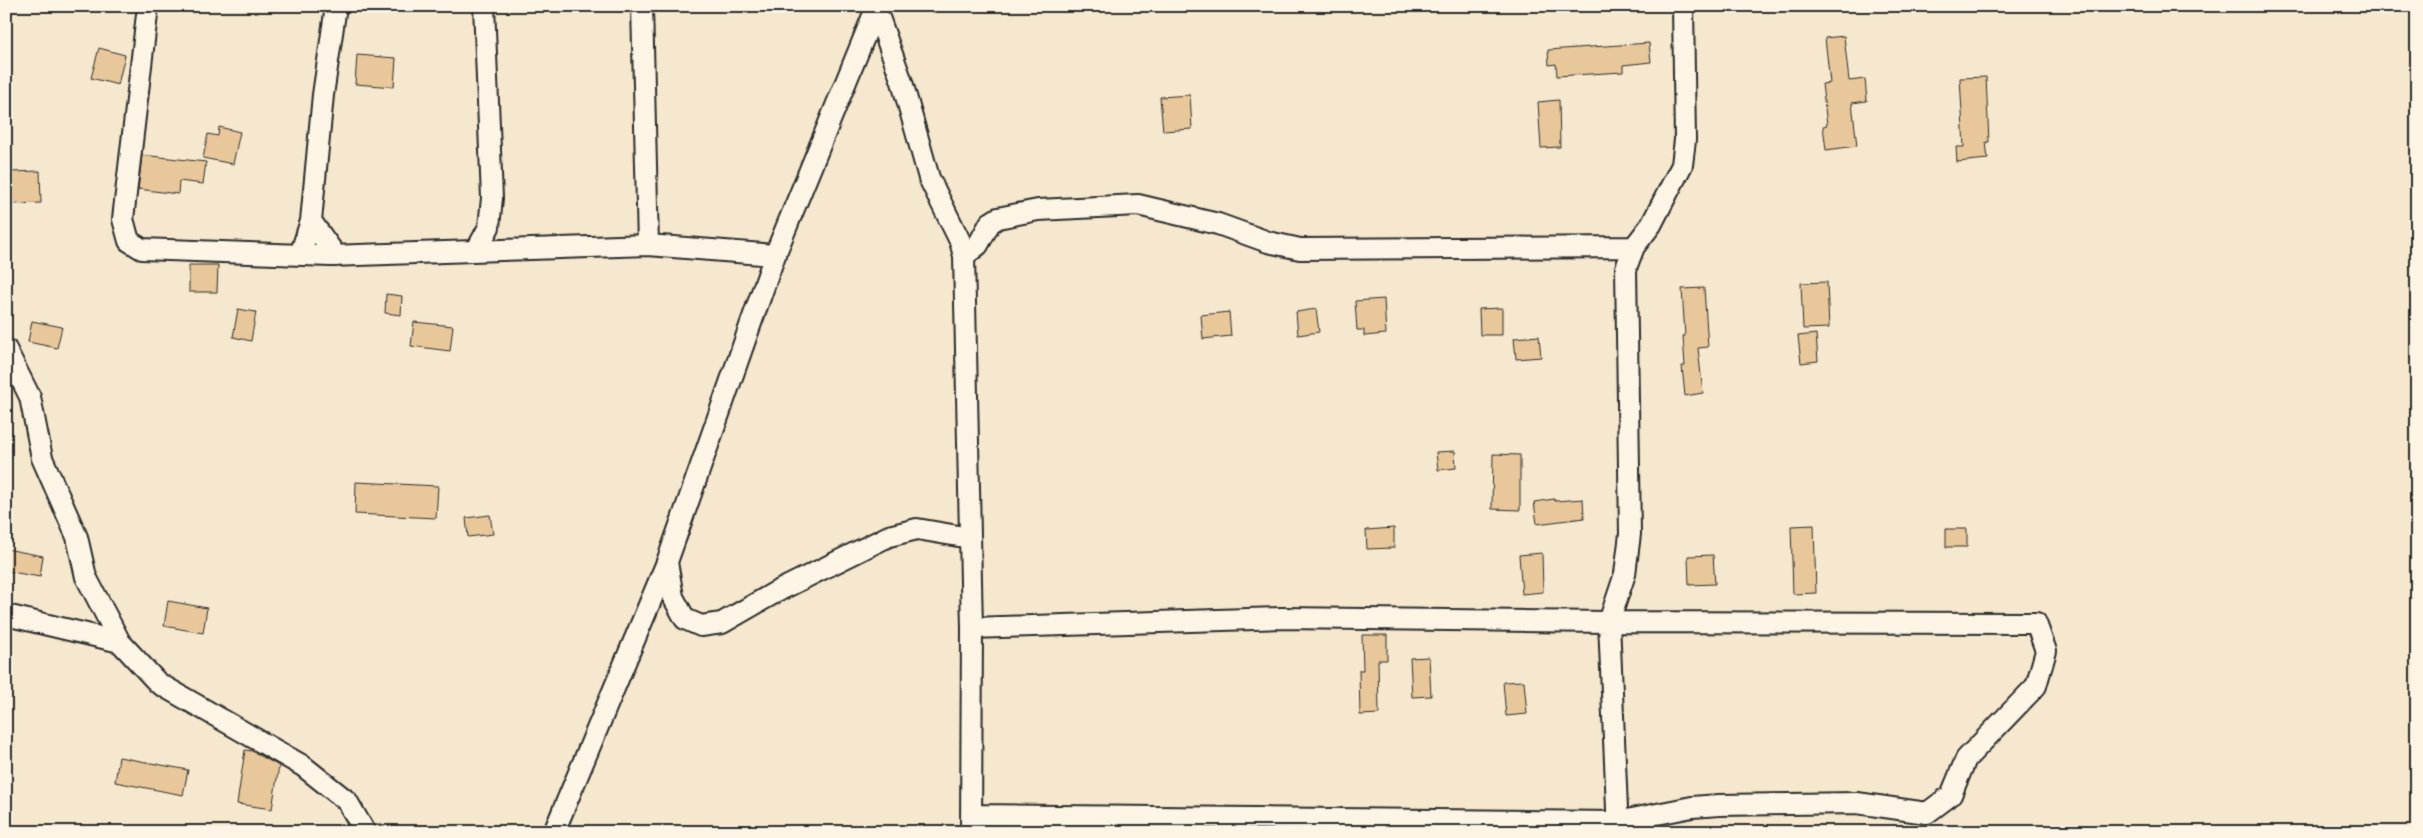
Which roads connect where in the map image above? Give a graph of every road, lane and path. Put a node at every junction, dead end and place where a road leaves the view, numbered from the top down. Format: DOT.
graph roads {
  1 [pos="148,6"];
  2 [pos="336,6"];
  3 [pos="484,6"];
  4 [pos="642,6"];
  5 [pos="1683,6"];
  6 [pos="877,8"];
  7 [pos="311,222"];
  8 [pos="648,245"];
  9 [pos="1634,247"];
  10 [pos="476,251"];
  11 [pos="300,255"];
  12 [pos="775,255"];
  13 [pos="336,256"];
  14 [pos="964,256"];
  15 [pos="6,349"];
  16 [pos="970,538"];
  17 [pos="666,562"];
  18 [pos="6,615"];
  19 [pos="1609,622"];
  20 [pos="972,628"];
  21 [pos="120,642"];
  22 [pos="972,823"];
  23 [pos="1617,827"];
  24 [pos="365,832"];
  25 [pos="554,832"];
  1 -- 11 [label="street"];
  2 -- 7 [label="street"];
  3 -- 10 [label="street"];
  4 -- 8 [label="street"];
  5 -- 9 [label="street"];
  6 -- 12 [label="street"];
  6 -- 14 [label="street"];
  7 -- 11 [label="street"];
  7 -- 13 [label="street"];
  8 -- 10 [label="street"];
  8 -- 12 [label="street"];
  9 -- 14 [label="street"];
  9 -- 19 [label="street"];
  10 -- 13 [label="street"];
  11 -- 13 [label="street"];
  12 -- 17 [label="street"];
  14 -- 16 [label="street"];
  15 -- 21 [label="street"];
  16 -- 17 [label="street"];
  16 -- 20 [label="street"];
  17 -- 25 [label="street"];
  18 -- 21 [label="street"];
  19 -- 20 [label="street"];
  19 -- 23 [label="street"];
  19 -- 23 [label="street"];
  20 -- 22 [label="street"];
  21 -- 24 [label="street"];
  22 -- 23 [label="street"];
}
